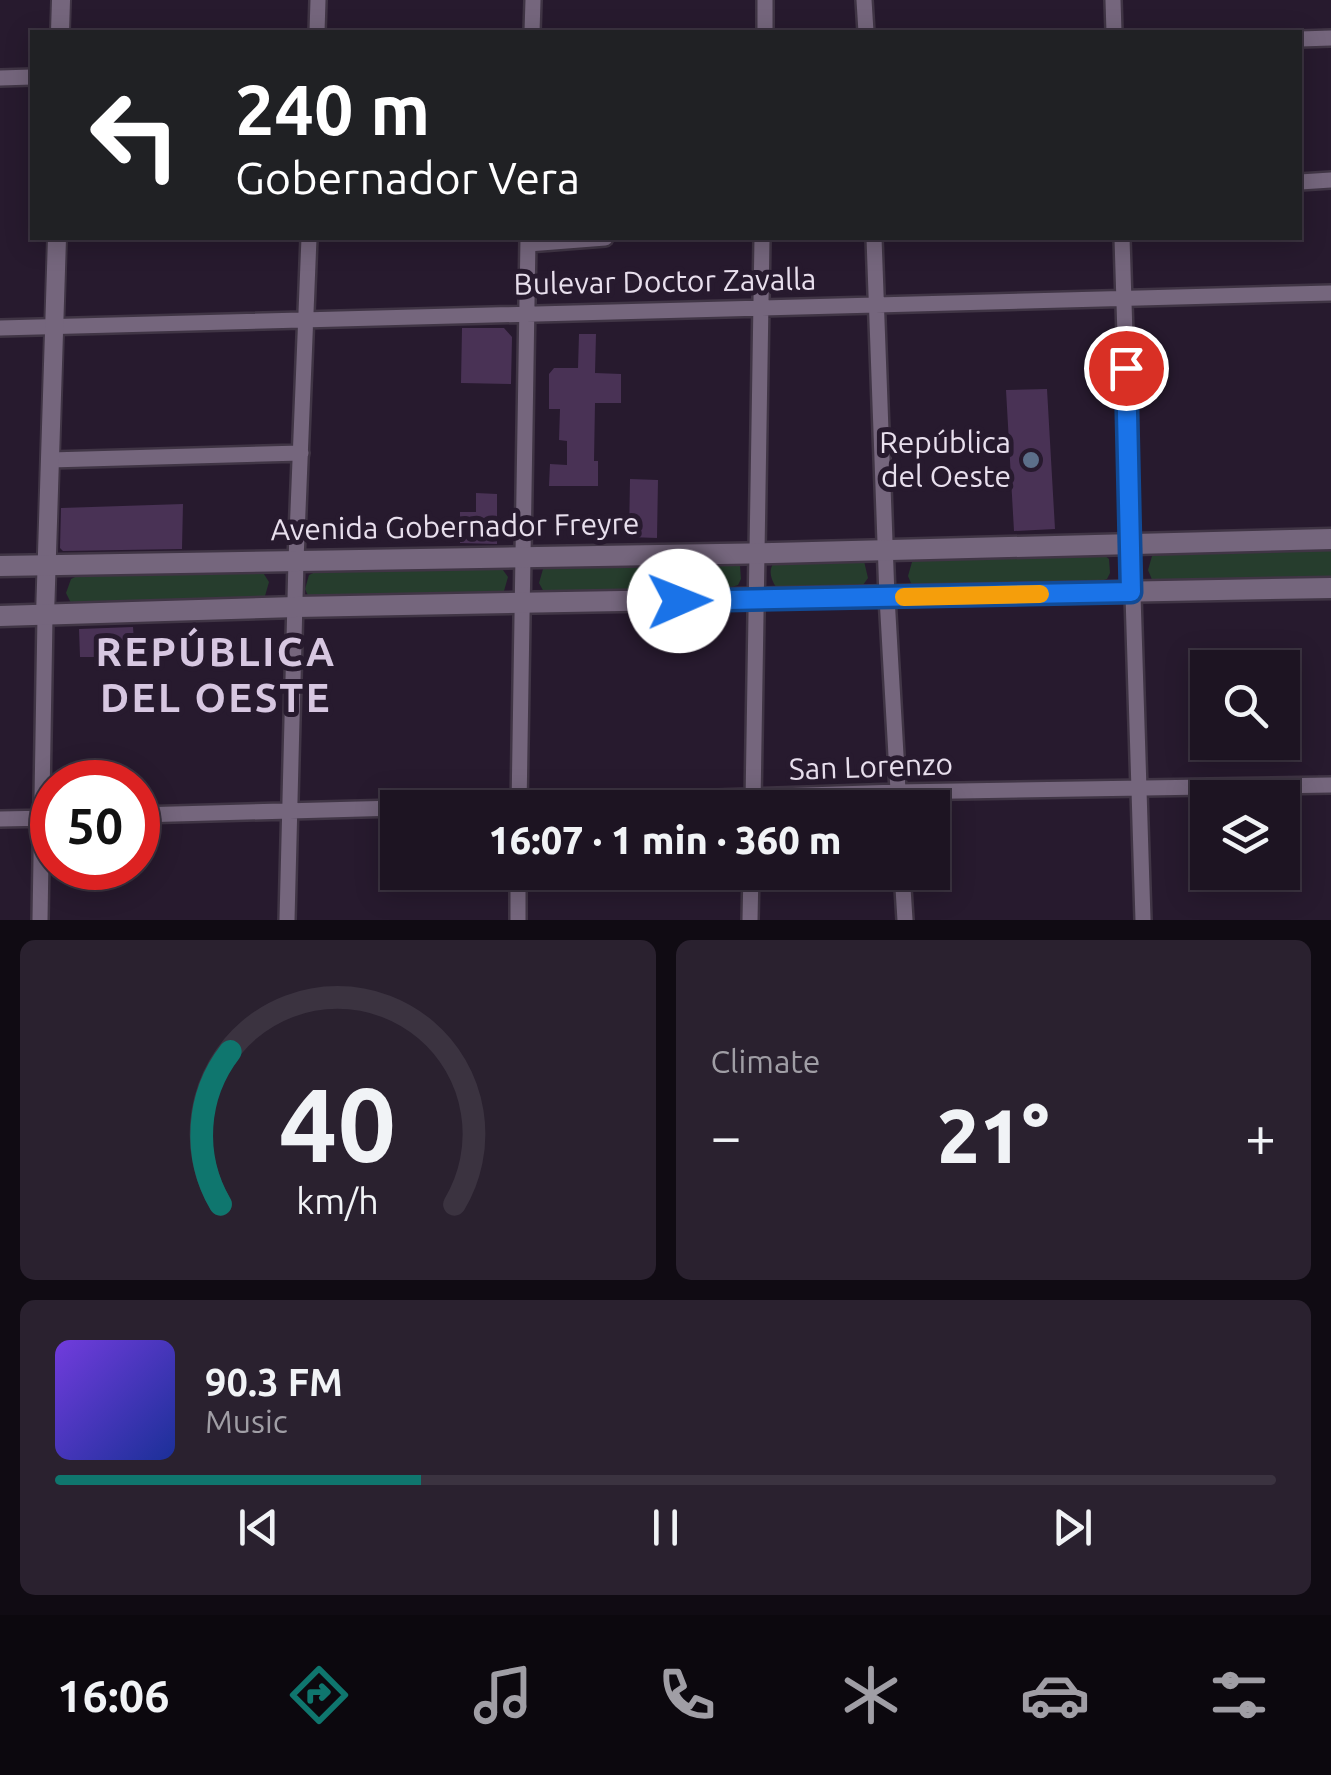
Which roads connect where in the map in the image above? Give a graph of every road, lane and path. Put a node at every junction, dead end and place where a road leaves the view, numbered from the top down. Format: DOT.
graph roads {
  1 [pos="61,0"];
  2 [pos="318,0"];
  3 [pos="533,0"];
  4 [pos="765,0"];
  5 [pos="864,0"];
  6 [pos="1113,0"];
  7 [pos="60,30"];
  8 [pos="317,30"];
  9 [pos="532,30"];
  10 [pos="764,30"];
  11 [pos="866,30"];
  12 [pos="1114,30"];
  13 [pos="1331,38"];
  14 [pos="1302,39"];
  15 [pos="30,77"];
  16 [pos="0,78"];
  17 [pos="1331,180"];
  18 [pos="1302,182"];
  19 [pos="57,240"];
  20 [pos="309,240"];
  21 [pos="554,240"];
  22 [pos="762,240"];
  23 [pos="874,240"];
  24 [pos="1122,240"];
  25 [pos="528,241"];
  26 [pos="1331,292"];
  27 [pos="1124,298"];
  28 [pos="877,304"];
  29 [pos="761,308"];
  30 [pos="527,313"];
  31 [pos="306,320"];
  32 [pos="0,328"];
  33 [pos="56,328"];
  34 [pos="302,454"];
  35 [pos="50,460"];
  36 [pos="1331,538"];
  37 [pos="1130,542"];
  38 [pos="886,550"];
  39 [pos="758,553"];
  40 [pos="522,556"];
  41 [pos="296,560"];
  42 [pos="46,565"];
  43 [pos="0,566"];
  44 [pos="1331,588"];
  45 [pos="1131,592"];
  46 [pos="887,597"];
  47 [pos="758,600"];
  48 [pos="522,604"];
  49 [pos="296,607"];
  50 [pos="0,616"];
  51 [pos="46,616"];
  52 [pos="47,760"];
  53 [pos="1331,785"];
  54 [pos="519,790"];
  55 [pos="753,790"];
  56 [pos="898,790"];
  57 [pos="1138,790"];
  58 [pos="950,798"];
  59 [pos="380,808"];
  60 [pos="290,811"];
  61 [pos="160,814"];
  62 [pos="30,818"];
  63 [pos="0,819"];
  64 [pos="42,890"];
  65 [pos="518,890"];
  66 [pos="751,890"];
  67 [pos="903,890"];
  68 [pos="40,920"];
  69 [pos="287,920"];
  70 [pos="518,920"];
  71 [pos="750,920"];
  72 [pos="905,920"];
  73 [pos="1143,920"];
  1 -- 7 [label="street"];
  2 -- 8 [label="street"];
  3 -- 9 [label="street"];
  4 -- 10 [label="street"];
  5 -- 11 [label="street"];
  6 -- 12 [label="street"];
  13 -- 14 [label="street"];
  15 -- 16 [label="street"];
  17 -- 18 [label="street"];
  19 -- 33 [label="street"];
  20 -- 31 [label="street"];
  21 -- 25 [label="street"];
  22 -- 29 [label="street"];
  23 -- 28 [label="street"];
  24 -- 27 [label="street"];
  25 -- 30 [label="street"];
  26 -- 27 [label="street, Bulevar Doctor Zavalla"];
  27 -- 28 [label="street, Bulevar Doctor Zavalla"];
  27 -- 37 [label="street"];
  28 -- 29 [label="street, Bulevar Doctor Zavalla"];
  28 -- 38 [label="street"];
  29 -- 30 [label="street, Bulevar Doctor Zavalla"];
  29 -- 39 [label="street"];
  30 -- 31 [label="street, Bulevar Doctor Zavalla"];
  30 -- 40 [label="street"];
  31 -- 33 [label="street, Bulevar Doctor Zavalla"];
  31 -- 34 [label="street"];
  32 -- 33 [label="street, Bulevar Doctor Zavalla"];
  33 -- 35 [label="street"];
  34 -- 35 [label="street"];
  34 -- 41 [label="street"];
  35 -- 42 [label="street"];
  36 -- 37 [label="main road, Avenida Gobernador Freyre"];
  37 -- 38 [label="main road, Avenida Gobernador Freyre"];
  37 -- 45 [label="street"];
  38 -- 39 [label="main road, Avenida Gobernador Freyre"];
  38 -- 46 [label="street"];
  39 -- 40 [label="main road, Avenida Gobernador Freyre"];
  39 -- 47 [label="street"];
  40 -- 41 [label="main road, Avenida Gobernador Freyre"];
  40 -- 48 [label="street"];
  41 -- 42 [label="main road, Avenida Gobernador Freyre"];
  41 -- 49 [label="street"];
  42 -- 43 [label="main road, Avenida Gobernador Freyre"];
  42 -- 51 [label="street"];
  44 -- 45 [label="main road"];
  45 -- 46 [label="main road"];
  45 -- 57 [label="street"];
  46 -- 47 [label="main road"];
  46 -- 56 [label="street"];
  47 -- 48 [label="main road"];
  47 -- 55 [label="street"];
  48 -- 49 [label="main road"];
  48 -- 54 [label="street"];
  49 -- 51 [label="main road"];
  49 -- 60 [label="street"];
  50 -- 51 [label="main road"];
  51 -- 52 [label="street"];
  53 -- 57 [label="street, San Lorenzo"];
  57 -- 58 [label="street, San Lorenzo"];
  57 -- 73 [label="street"];
  59 -- 60 [label="street"];
  60 -- 61 [label="street"];
  60 -- 69 [label="street"];
  62 -- 63 [label="street"];
  64 -- 68 [label="street"];
  65 -- 70 [label="street"];
  66 -- 71 [label="street"];
  67 -- 72 [label="street"];
}
